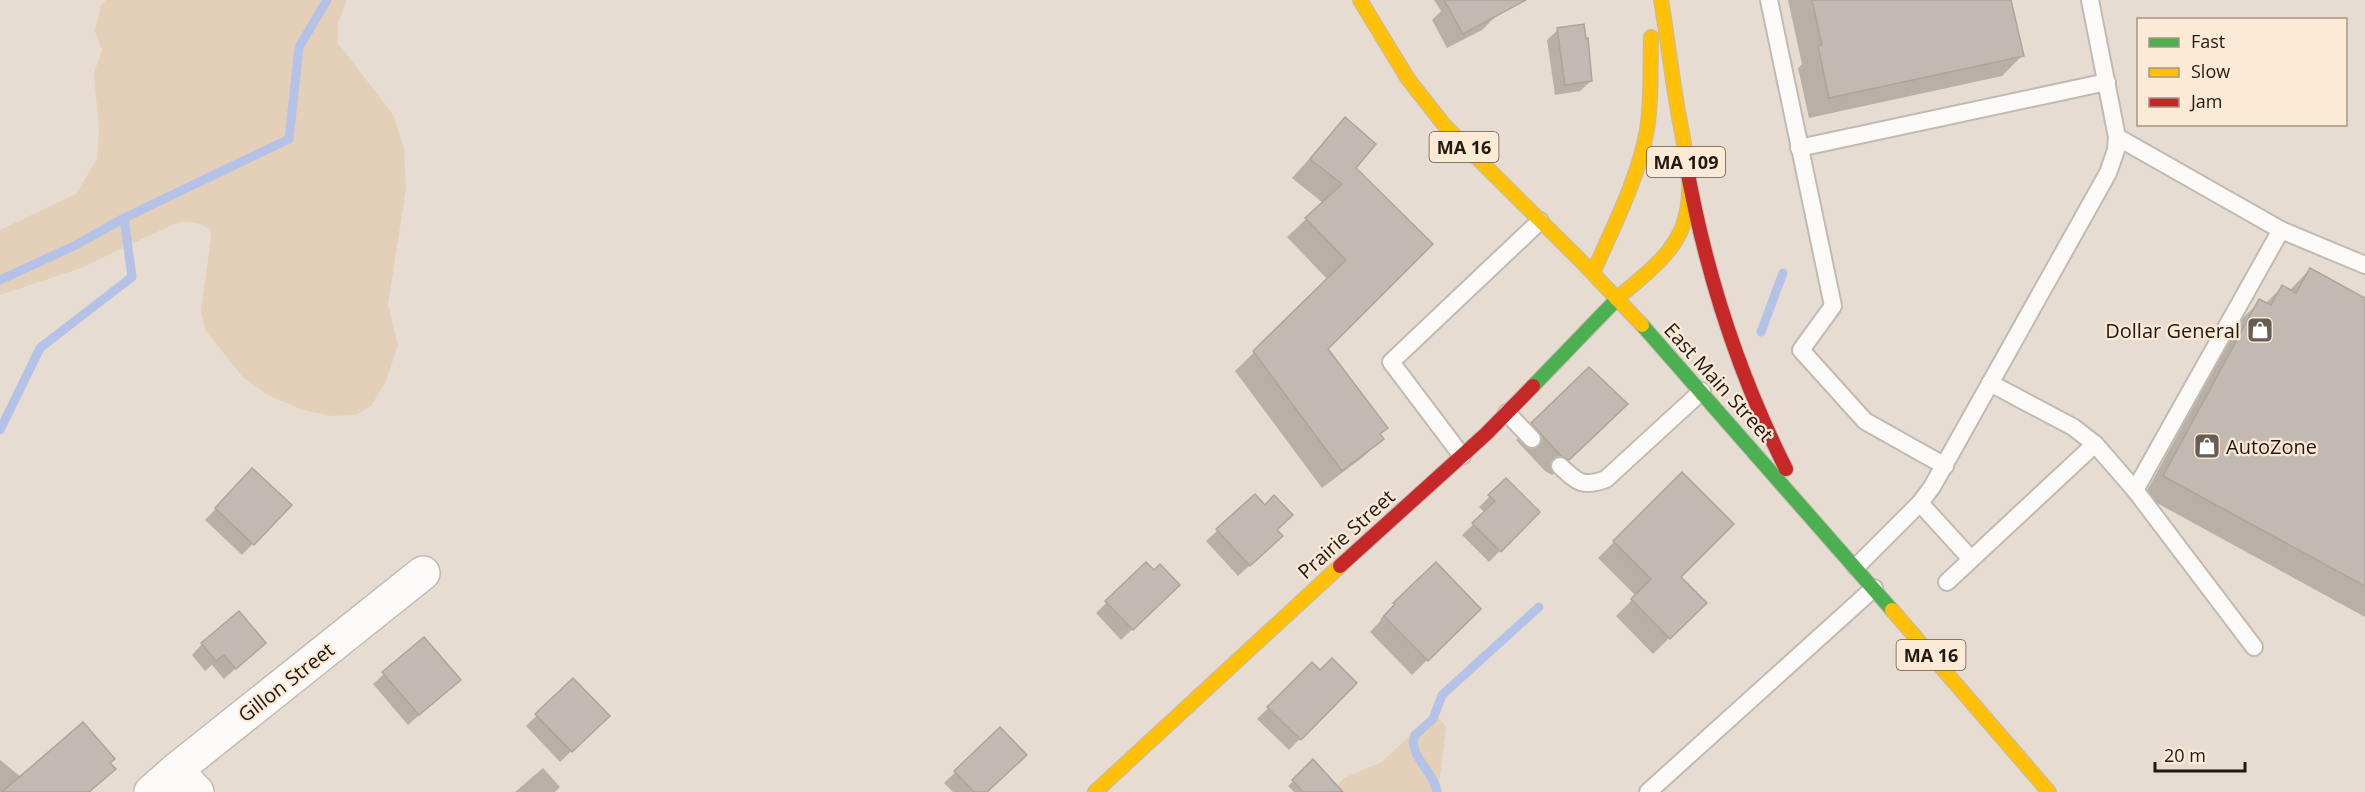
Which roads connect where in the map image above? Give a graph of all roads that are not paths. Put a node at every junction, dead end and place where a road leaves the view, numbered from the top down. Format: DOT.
graph roads {
  1 [pos="1360,0"];
  2 [pos="1651,0"];
  3 [pos="1661,0"];
  4 [pos="1769,0"];
  5 [pos="2090,0"];
  6 [pos="2107,82"];
  7 [pos="2117,137"];
  8 [pos="1799,148"];
  9 [pos="1686,163"];
  10 [pos="1540,221"];
  11 [pos="2281,230"];
  12 [pos="2365,265"];
  13 [pos="1593,273"];
  14 [pos="1617,299"];
  15 [pos="1990,383"];
  16 [pos="1702,391"];
  17 [pos="1507,412"];
  18 [pos="1532,439"];
  19 [pos="2095,444"];
  20 [pos="1462,456"];
  21 [pos="1560,466"];
  22 [pos="1945,466"];
  23 [pos="2135,490"];
  24 [pos="1920,503"];
  25 [pos="1813,518"];
  26 [pos="1971,559"];
  27 [pos="1856,567"];
  28 [pos="423,573"];
  29 [pos="1947,582"];
  30 [pos="1874,588"];
  31 [pos="2254,647"];
  32 [pos="187,781"];
  33 [pos="151,792"];
  34 [pos="1095,792"];
  35 [pos="1648,792"];
  36 [pos="2049,792"];
  1 -- 10 [label="main road, East Main Street / MA 16"];
  2 -- 13 [label="main road, MA 109"];
  3 -- 9 [label="main road, MA 109"];
  4 -- 8 [label="lane"];
  5 -- 6 [label="lane"];
  6 -- 7 [label="lane"];
  6 -- 8 [label="lane"];
  7 -- 11 [label="lane"];
  7 -- 15 [label="lane"];
  8 -- 22 [label="lane"];
  9 -- 14 [label="main road, MA 109"];
  9 -- 25 [label="main road"];
  10 -- 13 [label="main road, East Main Street / MA 16"];
  10 -- 20 [label="lane"];
  11 -- 12 [label="lane"];
  11 -- 23 [label="lane"];
  13 -- 14 [label="main road, East Main Street / MA 16"];
  14 -- 16 [label="main road, East Main Street / MA 16"];
  14 -- 17 [label="main road, Prairie Street"];
  15 -- 19 [label="lane"];
  15 -- 22 [label="lane"];
  16 -- 21 [label="lane"];
  16 -- 25 [label="main road, East Main Street / MA 16"];
  17 -- 18 [label="lane"];
  17 -- 20 [label="main road, Prairie Street"];
  19 -- 23 [label="lane"];
  19 -- 26 [label="lane"];
  20 -- 34 [label="main road, Prairie Street"];
  22 -- 24 [label="lane"];
  23 -- 31 [label="lane"];
  24 -- 26 [label="lane"];
  24 -- 27 [label="lane"];
  25 -- 27 [label="main road, East Main Street / MA 16"];
  26 -- 29 [label="lane"];
  27 -- 30 [label="main road, East Main Street / MA 16"];
  28 -- 32 [label="street, Gillon Street"];
  30 -- 35 [label="lane"];
  30 -- 36 [label="main road, East Main Street / MA 16"];
  32 -- 33 [label="street, Gillon Street"];
}
